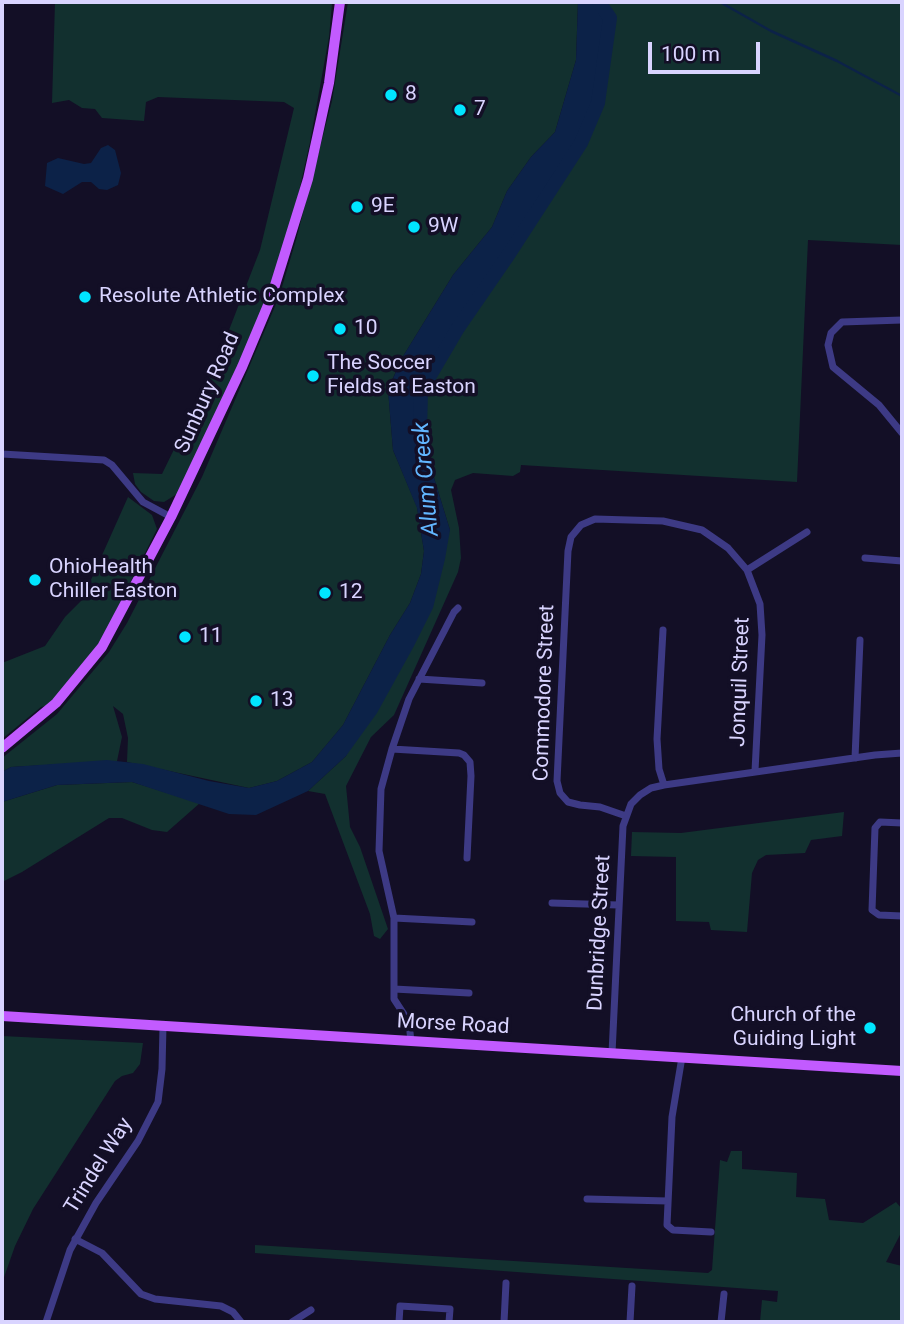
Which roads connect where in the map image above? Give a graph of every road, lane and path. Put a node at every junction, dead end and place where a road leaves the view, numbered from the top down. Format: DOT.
graph roads {
  1 [pos="340,2"];
  2 [pos="902,320"];
  3 [pos="902,433"];
  4 [pos="2,454"];
  5 [pos="172,517"];
  6 [pos="581,525"];
  7 [pos="807,532"];
  8 [pos="865,558"];
  9 [pos="902,561"];
  10 [pos="747,570"];
  11 [pos="458,608"];
  12 [pos="663,630"];
  13 [pos="860,640"];
  14 [pos="419,679"];
  15 [pos="482,683"];
  16 [pos="2,748"];
  17 [pos="392,748"];
  18 [pos="902,753"];
  19 [pos="855,758"];
  20 [pos="755,771"];
  21 [pos="663,785"];
  22 [pos="626,816"];
  23 [pos="902,823"];
  24 [pos="467,858"];
  25 [pos="552,903"];
  26 [pos="618,905"];
  27 [pos="902,916"];
  28 [pos="394,918"];
  29 [pos="472,922"];
  30 [pos="394,989"];
  31 [pos="469,993"];
  32 [pos="2,1016"];
  33 [pos="163,1026"];
  34 [pos="411,1042"];
  35 [pos="612,1053"];
  36 [pos="682,1057"];
  37 [pos="902,1071"];
  38 [pos="587,1199"];
  39 [pos="668,1201"];
  40 [pos="710,1232"];
  41 [pos="75,1239"];
  42 [pos="506,1283"];
  43 [pos="632,1286"];
  44 [pos="724,1294"];
  45 [pos="311,1310"];
  46 [pos="46,1322"];
  47 [pos="241,1322"];
  48 [pos="292,1322"];
  49 [pos="399,1322"];
  50 [pos="449,1322"];
  51 [pos="504,1322"];
  52 [pos="630,1322"];
  53 [pos="721,1322"];
  1 -- 5 [label="main road, Sunbury Road"];
  2 -- 3 [label="street"];
  4 -- 5 [label="street"];
  5 -- 16 [label="main road, Sunbury Road"];
  6 -- 10 [label="street, Jonquil Street"];
  6 -- 22 [label="street, Commodore Street"];
  7 -- 10 [label="street"];
  8 -- 9 [label="street"];
  10 -- 20 [label="street, Jonquil Street"];
  11 -- 14 [label="street"];
  12 -- 21 [label="street"];
  13 -- 19 [label="street"];
  14 -- 15 [label="street"];
  14 -- 17 [label="street"];
  17 -- 24 [label="street"];
  17 -- 28 [label="street"];
  18 -- 19 [label="street"];
  19 -- 20 [label="street"];
  20 -- 21 [label="street"];
  21 -- 22 [label="street"];
  22 -- 26 [label="street, Dunbridge Street"];
  23 -- 27 [label="street"];
  25 -- 26 [label="street"];
  26 -- 35 [label="street, Dunbridge Street"];
  28 -- 29 [label="street"];
  28 -- 30 [label="street"];
  30 -- 31 [label="street"];
  30 -- 34 [label="street"];
  32 -- 33 [label="main road, Morse Road"];
  33 -- 34 [label="main road, Morse Road"];
  33 -- 41 [label="street, Trindel Way"];
  34 -- 35 [label="main road, Morse Road"];
  35 -- 36 [label="main road, Morse Road"];
  36 -- 37 [label="main road, Morse Road"];
  36 -- 39 [label="street"];
  38 -- 39 [label="street"];
  39 -- 40 [label="street"];
  41 -- 46 [label="street, Trindel Way"];
  41 -- 47 [label="street"];
  42 -- 51 [label="street"];
  43 -- 52 [label="street"];
  44 -- 53 [label="street"];
  45 -- 48 [label="street"];
  49 -- 50 [label="street"];
}
